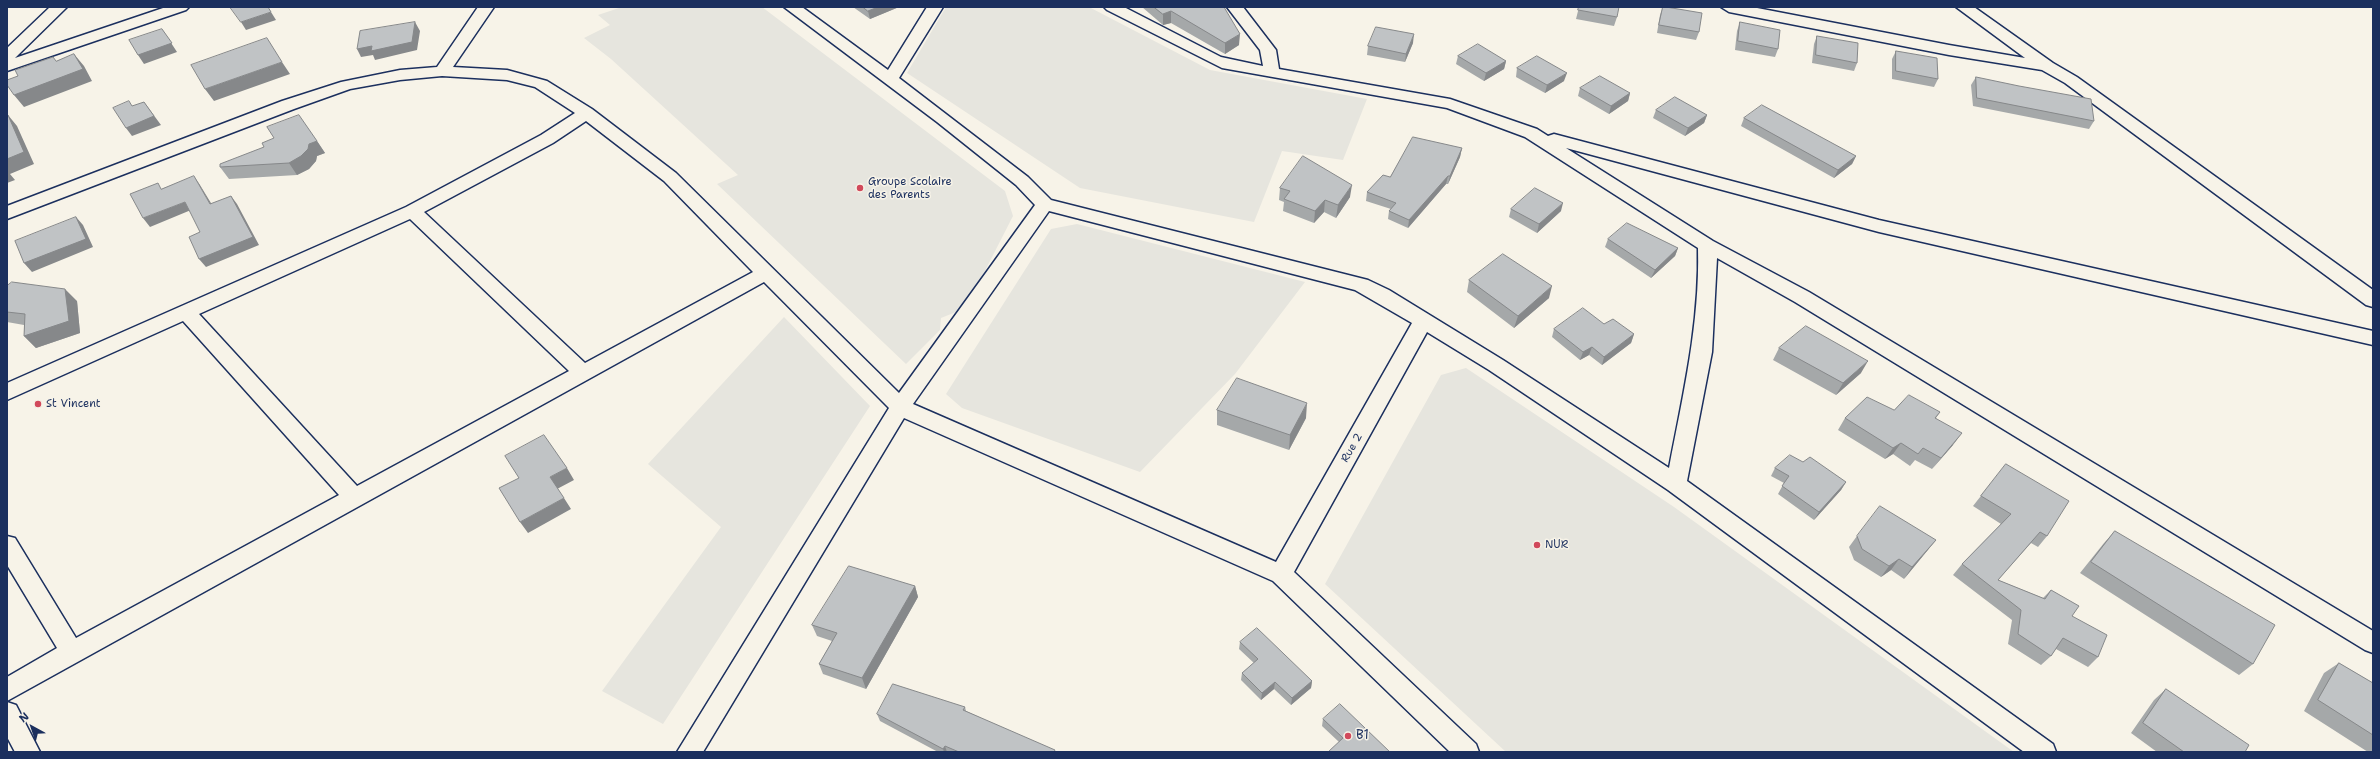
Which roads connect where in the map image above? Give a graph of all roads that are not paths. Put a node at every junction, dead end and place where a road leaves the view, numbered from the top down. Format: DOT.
graph roads {
  1 [pos="59,7"];
  2 [pos="181,7"];
  3 [pos="486,7"];
  4 [pos="792,7"];
  5 [pos="935,7"];
  6 [pos="1112,7"];
  7 [pos="1235,7"];
  8 [pos="1729,7"];
  9 [pos="1964,7"];
  10 [pos="7,57"];
  11 [pos="7,66"];
  12 [pos="2047,66"];
  13 [pos="442,71"];
  14 [pos="1272,72"];
  15 [pos="890,79"];
  16 [pos="586,113"];
  17 [pos="1531,133"];
  18 [pos="1045,204"];
  19 [pos="412,210"];
  20 [pos="7,213"];
  21 [pos="1707,245"];
  22 [pos="766,273"];
  23 [pos="2373,300"];
  24 [pos="186,312"];
  25 [pos="1424,321"];
  26 [pos="2373,338"];
  27 [pos="582,372"];
  28 [pos="7,392"];
  29 [pos="900,406"];
  30 [pos="1676,484"];
  31 [pos="354,497"];
  32 [pos="7,545"];
  33 [pos="1281,574"];
  34 [pos="2373,643"];
  35 [pos="72,652"];
  36 [pos="7,690"];
  37 [pos="7,713"];
  38 [pos="695,750"];
  39 [pos="28,752"];
  40 [pos="1467,752"];
  41 [pos="2044,752"];
  1 -- 10 [label="street"];
  2 -- 11 [label="street"];
  3 -- 13 [label="street"];
  4 -- 15 [label="street"];
  5 -- 15 [label="street"];
  6 -- 14 [label="street"];
  7 -- 14 [label="street"];
  8 -- 12 [label="street"];
  9 -- 12 [label="street"];
  12 -- 23 [label="street"];
  13 -- 16 [label="street"];
  13 -- 20 [label="street"];
  14 -- 17 [label="street"];
  15 -- 18 [label="street"];
  16 -- 19 [label="street"];
  16 -- 22 [label="street"];
  17 -- 21 [label="street"];
  17 -- 26 [label="street"];
  18 -- 25 [label="street"];
  18 -- 29 [label="street"];
  19 -- 24 [label="street"];
  19 -- 27 [label="street"];
  21 -- 30 [label="street"];
  21 -- 34 [label="street"];
  22 -- 27 [label="street"];
  22 -- 29 [label="street"];
  24 -- 28 [label="street"];
  24 -- 31 [label="street"];
  25 -- 30 [label="street"];
  25 -- 33 [label="street, Rue 2"];
  27 -- 31 [label="street"];
  29 -- 33 [label="street"];
  29 -- 38 [label="street"];
  30 -- 41 [label="street"];
  31 -- 35 [label="street"];
  32 -- 35 [label="street"];
  33 -- 40 [label="street"];
  35 -- 36 [label="street"];
  37 -- 39 [label="street"];
}
